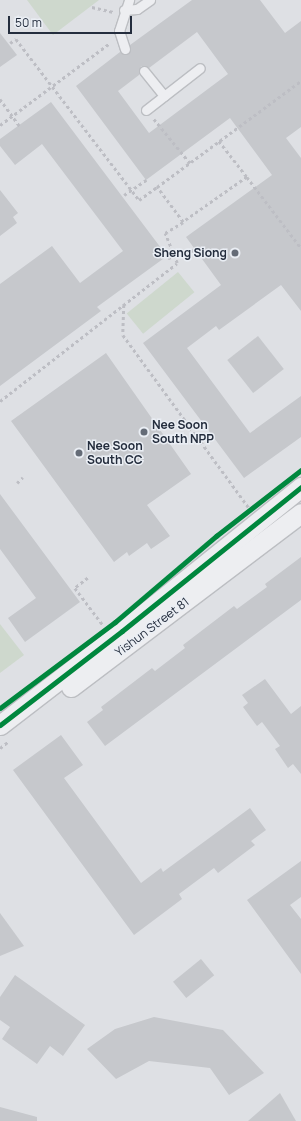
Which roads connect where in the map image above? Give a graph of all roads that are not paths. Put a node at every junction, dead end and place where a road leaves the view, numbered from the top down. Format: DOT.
graph roads {
  1 [pos="129,0"];
  2 [pos="150,0"];
  3 [pos="123,13"];
  4 [pos="125,49"];
  5 [pos="200,68"];
  6 [pos="144,71"];
  7 [pos="164,96"];
  8 [pos="146,110"];
  9 [pos="301,487"];
  10 [pos="301,513"];
  11 [pos="230,556"];
  12 [pos="169,604"];
  13 [pos="0,725"];
  14 [pos="0,738"];
  1 -- 3 [label="lane"];
  2 -- 3 [label="lane"];
  3 -- 4 [label="lane"];
  5 -- 7 [label="lane"];
  6 -- 7 [label="lane"];
  7 -- 8 [label="lane"];
  9 -- 11 [label="street, Yishun Street 81"];
  10 -- 11 [label="street, Yishun Street 81"];
  11 -- 12 [label="street, Yishun Street 81"];
  12 -- 13 [label="street, Yishun Street 81"];
  12 -- 14 [label="street, Yishun Street 81"];
}
